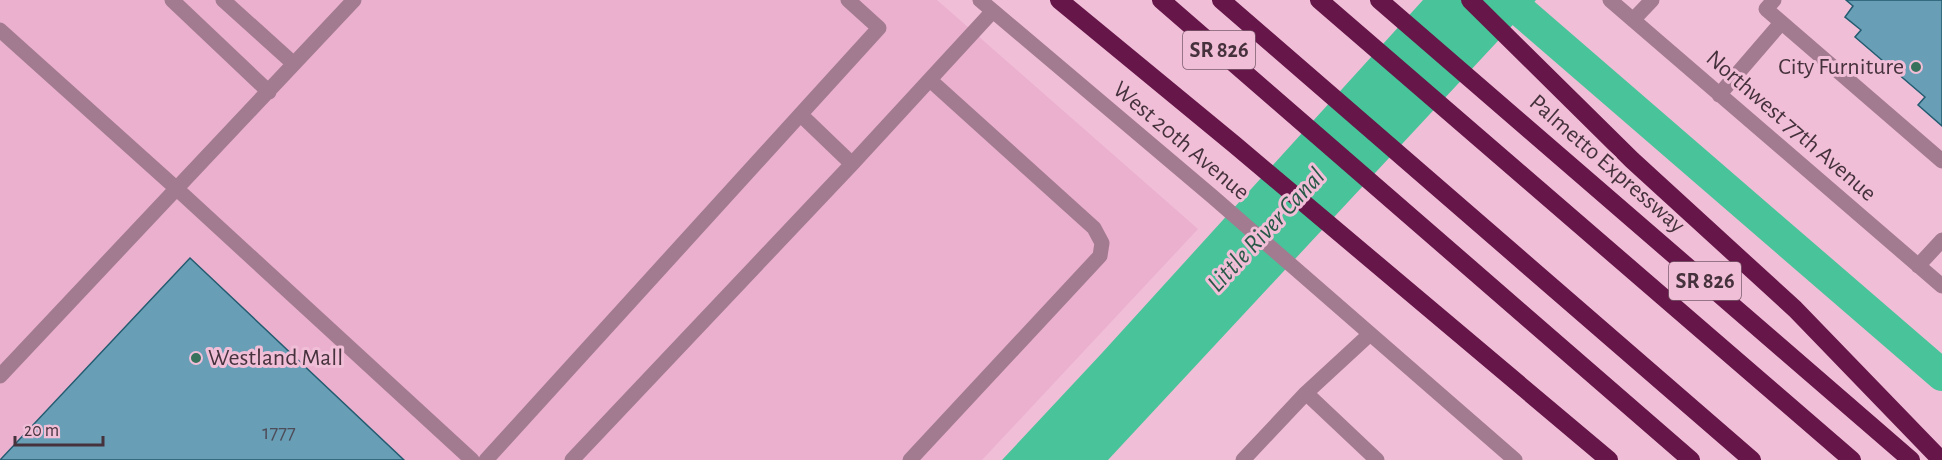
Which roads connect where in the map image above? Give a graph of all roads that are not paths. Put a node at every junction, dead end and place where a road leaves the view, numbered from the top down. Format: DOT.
graph roads {
  1 [pos="172,0"];
  2 [pos="223,0"];
  3 [pos="354,0"];
  4 [pos="848,0"];
  5 [pos="980,0"];
  6 [pos="1059,0"];
  7 [pos="1161,0"];
  8 [pos="1221,0"];
  9 [pos="1319,0"];
  10 [pos="1379,0"];
  11 [pos="1470,0"];
  12 [pos="1611,0"];
  13 [pos="1652,0"];
  14 [pos="1774,0"];
  15 [pos="992,12"];
  16 [pos="1633,20"];
  17 [pos="1781,23"];
  18 [pos="0,30"];
  19 [pos="294,64"];
  20 [pos="930,80"];
  21 [pos="268,92"];
  22 [pos="1719,94"];
  23 [pos="801,115"];
  24 [pos="1942,161"];
  25 [pos="852,164"];
  26 [pos="177,189"];
  27 [pos="1942,240"];
  28 [pos="1918,266"];
  29 [pos="1942,286"];
  30 [pos="1370,334"];
  31 [pos="0,376"];
  32 [pos="1306,393"];
  33 [pos="1368,457"];
  34 [pos="472,460"];
  35 [pos="486,460"];
  36 [pos="572,460"];
  37 [pos="910,460"];
  38 [pos="1243,460"];
  39 [pos="1515,460"];
  40 [pos="1609,460"];
  41 [pos="1691,460"];
  42 [pos="1752,460"];
  43 [pos="1852,460"];
  44 [pos="1911,460"];
  45 [pos="1941,460"];
  1 -- 21 [label="street"];
  2 -- 19 [label="street"];
  3 -- 19 [label="street"];
  4 -- 23 [label="street"];
  5 -- 15 [label="street, West 20th Avenue"];
  6 -- 40 [label="highway"];
  7 -- 41 [label="highway, SR 826"];
  8 -- 42 [label="highway"];
  9 -- 43 [label="highway"];
  10 -- 44 [label="highway, Palmetto Expressway / SR 826"];
  11 -- 45 [label="highway"];
  12 -- 16 [label="street, Northwest 77th Avenue"];
  13 -- 16 [label="street"];
  14 -- 17 [label="street"];
  15 -- 20 [label="street"];
  15 -- 30 [label="street, West 20th Avenue"];
  16 -- 22 [label="street, Northwest 77th Avenue"];
  17 -- 22 [label="street"];
  17 -- 24 [label="street"];
  18 -- 26 [label="street"];
  19 -- 21 [label="street"];
  20 -- 25 [label="street"];
  20 -- 37 [label="street"];
  21 -- 26 [label="street"];
  22 -- 28 [label="street, Northwest 77th Avenue"];
  23 -- 25 [label="street"];
  23 -- 35 [label="street"];
  25 -- 36 [label="street"];
  26 -- 31 [label="street"];
  26 -- 34 [label="street"];
  27 -- 28 [label="street"];
  28 -- 29 [label="street, Northwest 77th Avenue"];
  30 -- 32 [label="street"];
  30 -- 39 [label="street, West 20th Avenue"];
  32 -- 33 [label="street"];
  32 -- 38 [label="street"];
}
